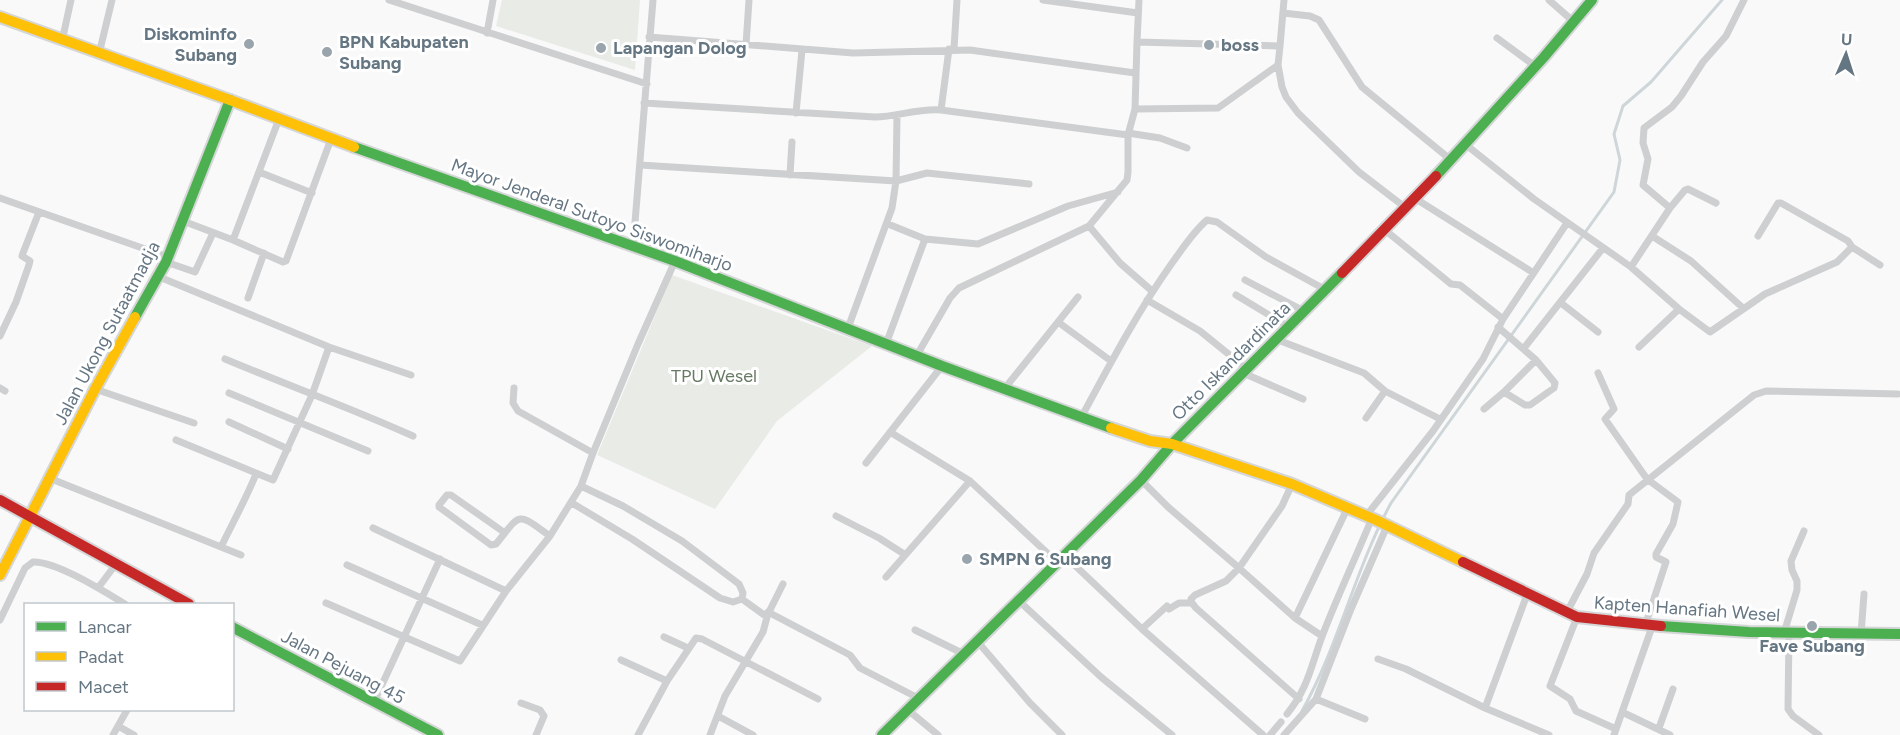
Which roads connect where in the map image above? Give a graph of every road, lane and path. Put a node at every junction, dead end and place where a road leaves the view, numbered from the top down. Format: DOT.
graph roads {
  1 [pos="71,0"];
  2 [pos="112,0"];
  3 [pos="389,0"];
  4 [pos="493,0"];
  5 [pos="653,0"];
  6 [pos="749,0"];
  7 [pos="957,0"];
  8 [pos="1043,0"];
  9 [pos="1138,0"];
  10 [pos="1284,0"];
  11 [pos="1549,0"];
  12 [pos="1592,0"];
  13 [pos="1744,0"];
  14 [pos="1138,13"];
  15 [pos="1283,13"];
  16 [pos="0,17"];
  17 [pos="1574,22"];
  18 [pos="487,33"];
  19 [pos="649,37"];
  20 [pos="1497,38"];
  21 [pos="62,41"];
  22 [pos="1137,42"];
  23 [pos="746,45"];
  24 [pos="1280,46"];
  25 [pos="952,49"];
  26 [pos="802,50"];
  27 [pos="99,54"];
  28 [pos="1278,65"];
  29 [pos="1535,66"];
  30 [pos="1135,73"];
  31 [pos="647,84"];
  32 [pos="230,100"];
  33 [pos="644,104"];
  34 [pos="1135,109"];
  35 [pos="941,110"];
  36 [pos="796,113"];
  37 [pos="897,116"];
  38 [pos="279,119"];
  39 [pos="1128,134"];
  40 [pos="331,139"];
  41 [pos="792,142"];
  42 [pos="1465,144"];
  43 [pos="1187,148"];
  44 [pos="1451,160"];
  45 [pos="640,165"];
  46 [pos="259,172"];
  47 [pos="790,175"];
  48 [pos="896,181"];
  49 [pos="1029,184"];
  50 [pos="1118,192"];
  51 [pos="312,193"];
  52 [pos="0,198"];
  53 [pos="1416,199"];
  54 [pos="1716,203"];
  55 [pos="1406,208"];
  56 [pos="1670,208"];
  57 [pos="39,212"];
  58 [pos="183,221"];
  59 [pos="889,221"];
  60 [pos="1570,225"];
  61 [pos="1089,226"];
  62 [pos="1385,230"];
  63 [pos="213,232"];
  64 [pos="1652,236"];
  65 [pos="1758,236"];
  66 [pos="926,238"];
  67 [pos="233,240"];
  68 [pos="633,247"];
  69 [pos="1852,247"];
  70 [pos="1603,248"];
  71 [pos="264,254"];
  72 [pos="167,260"];
  73 [pos="675,261"];
  74 [pos="1880,265"];
  75 [pos="1631,267"];
  76 [pos="1532,273"];
  77 [pos="157,276"];
  78 [pos="1245,280"];
  79 [pos="1326,290"];
  80 [pos="1152,291"];
  81 [pos="1236,295"];
  82 [pos="1078,297"];
  83 [pos="248,298"];
  84 [pos="1147,300"];
  85 [pos="1561,303"];
  86 [pos="1743,308"];
  87 [pos="1679,309"];
  88 [pos="1304,311"];
  89 [pos="1503,319"];
  90 [pos="1058,322"];
  91 [pos="1289,327"];
  92 [pos="1498,327"];
  93 [pos="848,328"];
  94 [pos="1598,332"];
  95 [pos="0,336"];
  96 [pos="1278,340"];
  97 [pos="886,344"];
  98 [pos="329,347"];
  99 [pos="1640,347"];
  100 [pos="1524,348"];
  101 [pos="916,355"];
  102 [pos="225,358"];
  103 [pos="1536,360"];
  104 [pos="1111,361"];
  105 [pos="942,366"];
  106 [pos="1245,371"];
  107 [pos="1598,372"];
  108 [pos="411,375"];
  109 [pos="514,388"];
  110 [pos="1005,388"];
  111 [pos="95,389"];
  112 [pos="1385,391"];
  113 [pos="1504,392"];
  114 [pos="229,393"];
  115 [pos="1898,394"];
  116 [pos="312,395"];
  117 [pos="1303,399"];
  118 [pos="1484,410"];
  119 [pos="1082,416"];
  120 [pos="1366,418"];
  121 [pos="1440,419"];
  122 [pos="229,422"];
  123 [pos="194,423"];
  124 [pos="300,423"];
  125 [pos="890,432"];
  126 [pos="413,436"];
  127 [pos="176,440"];
  128 [pos="1172,444"];
  129 [pos="288,449"];
  130 [pos="368,451"];
  131 [pos="593,453"];
  132 [pos="866,463"];
  133 [pos="256,474"];
  134 [pos="49,478"];
  135 [pos="1647,479"];
  136 [pos="1140,480"];
  137 [pos="970,481"];
  138 [pos="1292,484"];
  139 [pos="581,486"];
  140 [pos="0,500"];
  141 [pos="572,503"];
  142 [pos="1348,507"];
  143 [pos="836,516"];
  144 [pos="30,517"];
  145 [pos="1377,521"];
  146 [pos="373,528"];
  147 [pos="1804,531"];
  148 [pos="506,532"];
  149 [pos="550,536"];
  150 [pos="221,547"];
  151 [pos="904,554"];
  152 [pos="241,555"];
  153 [pos="440,559"];
  154 [pos="1061,559"];
  155 [pos="116,564"];
  156 [pos="348,565"];
  157 [pos="1239,568"];
  158 [pos="0,575"];
  159 [pos="886,577"];
  160 [pos="783,584"];
  161 [pos="98,588"];
  162 [pos="506,591"];
  163 [pos="1528,592"];
  164 [pos="1864,594"];
  165 [pos="423,598"];
  166 [pos="742,599"];
  167 [pos="1018,600"];
  168 [pos="123,603"];
  169 [pos="184,603"];
  170 [pos="326,603"];
  171 [pos="1191,603"];
  172 [pos="1567,612"];
  173 [pos="768,615"];
  174 [pos="1577,617"];
  175 [pos="1295,618"];
  176 [pos="0,620"];
  177 [pos="1649,624"];
  178 [pos="482,625"];
  179 [pos="234,628"];
  180 [pos="1142,629"];
  181 [pos="915,630"];
  182 [pos="1786,633"];
  183 [pos="1861,634"];
  184 [pos="1900,634"];
  185 [pos="403,636"];
  186 [pos="664,636"];
  187 [pos="1322,636"];
  188 [pos="976,641"];
  189 [pos="688,648"];
  190 [pos="964,654"];
  191 [pos="1378,659"];
  192 [pos="621,660"];
  193 [pos="745,662"];
  194 [pos="667,681"];
  195 [pos="1673,689"];
  196 [pos="818,699"];
  197 [pos="920,699"];
  198 [pos="1316,699"];
  199 [pos="374,702"];
  200 [pos="521,703"];
  201 [pos="1302,703"];
  202 [pos="1485,708"];
  203 [pos="908,710"];
  204 [pos="126,711"];
  205 [pos="1622,712"];
  206 [pos="1287,714"];
  207 [pos="718,716"];
  208 [pos="1365,719"];
  209 [pos="1281,722"];
  210 [pos="118,726"];
  211 [pos="1659,728"];
  212 [pos="1615,732"];
  213 [pos="125,733"];
  214 [pos="113,735"];
  215 [pos="134,735"];
  216 [pos="438,735"];
  217 [pos="536,735"];
  218 [pos="638,735"];
  219 [pos="710,735"];
  220 [pos="753,735"];
  221 [pos="882,735"];
  222 [pos="938,735"];
  223 [pos="1062,735"];
  224 [pos="1172,735"];
  225 [pos="1263,735"];
  226 [pos="1270,735"];
  227 [pos="1284,735"];
  228 [pos="1549,735"];
  229 [pos="1670,735"];
  230 [pos="1820,735"];
  1 -- 21 [label="street"];
  2 -- 27 [label="street"];
  3 -- 18 [label="street"];
  4 -- 18 [label="street"];
  5 -- 19 [label="street"];
  6 -- 23 [label="street"];
  7 -- 25 [label="street"];
  8 -- 14 [label="street"];
  9 -- 14 [label="street"];
  10 -- 15 [label="street"];
  11 -- 17 [label="street"];
  12 -- 17 [label="main road, Otto Iskandardinata"];
  13 -- 56 [label="street"];
  14 -- 22 [label="street"];
  15 -- 24 [label="street"];
  15 -- 44 [label="street"];
  16 -- 21 [label="main road, Mayor Jenderal Sutoyo Siswomiharjo"];
  17 -- 29 [label="main road, Otto Iskandardinata"];
  18 -- 31 [label="street"];
  19 -- 23 [label="street"];
  19 -- 31 [label="street"];
  20 -- 29 [label="street"];
  21 -- 27 [label="main road, Mayor Jenderal Sutoyo Siswomiharjo"];
  22 -- 24 [label="street"];
  22 -- 30 [label="street"];
  23 -- 26 [label="street"];
  24 -- 28 [label="street"];
  25 -- 26 [label="street"];
  25 -- 30 [label="street"];
  25 -- 35 [label="street"];
  26 -- 36 [label="street"];
  27 -- 32 [label="main road, Mayor Jenderal Sutoyo Siswomiharjo"];
  28 -- 34 [label="street"];
  28 -- 55 [label="street"];
  29 -- 42 [label="main road, Otto Iskandardinata"];
  30 -- 34 [label="street"];
  31 -- 33 [label="street"];
  32 -- 38 [label="main road, Mayor Jenderal Sutoyo Siswomiharjo"];
  32 -- 58 [label="main road, Jalan Ukong Sutaatmadja"];
  33 -- 36 [label="street"];
  33 -- 45 [label="street"];
  34 -- 39 [label="street"];
  35 -- 37 [label="street"];
  35 -- 39 [label="street"];
  36 -- 37 [label="street"];
  37 -- 48 [label="street"];
  38 -- 40 [label="main road, Mayor Jenderal Sutoyo Siswomiharjo"];
  38 -- 46 [label="street"];
  39 -- 43 [label="street"];
  39 -- 50 [label="street"];
  40 -- 51 [label="street"];
  40 -- 68 [label="main road, Mayor Jenderal Sutoyo Siswomiharjo"];
  41 -- 47 [label="street"];
  42 -- 44 [label="main road, Otto Iskandardinata"];
  42 -- 60 [label="street"];
  44 -- 53 [label="main road, Otto Iskandardinata"];
  45 -- 47 [label="street"];
  45 -- 68 [label="street"];
  46 -- 51 [label="street"];
  46 -- 67 [label="street"];
  47 -- 48 [label="street"];
  48 -- 49 [label="street"];
  48 -- 59 [label="street"];
  50 -- 61 [label="street"];
  50 -- 66 [label="street"];
  51 -- 71 [label="street"];
  52 -- 57 [label="street"];
  53 -- 55 [label="main road, Otto Iskandardinata"];
  53 -- 76 [label="street"];
  54 -- 56 [label="street"];
  55 -- 62 [label="main road, Otto Iskandardinata"];
  56 -- 64 [label="street"];
  57 -- 72 [label="street"];
  57 -- 95 [label="street"];
  58 -- 63 [label="street"];
  58 -- 72 [label="main road, Jalan Ukong Sutaatmadja"];
  59 -- 66 [label="street"];
  59 -- 93 [label="street"];
  60 -- 70 [label="street"];
  60 -- 76 [label="street"];
  61 -- 80 [label="street"];
  61 -- 101 [label="street"];
  62 -- 79 [label="main road, Otto Iskandardinata"];
  62 -- 89 [label="street"];
  63 -- 67 [label="street"];
  63 -- 72 [label="street"];
  64 -- 75 [label="street"];
  64 -- 86 [label="street"];
  65 -- 69 [label="street"];
  66 -- 97 [label="street"];
  67 -- 71 [label="street"];
  68 -- 73 [label="main road, Mayor Jenderal Sutoyo Siswomiharjo"];
  69 -- 74 [label="street"];
  69 -- 86 [label="street"];
  70 -- 75 [label="street"];
  70 -- 85 [label="street"];
  71 -- 83 [label="street"];
  72 -- 77 [label="main road, Jalan Ukong Sutaatmadja"];
  73 -- 93 [label="main road, Mayor Jenderal Sutoyo Siswomiharjo"];
  73 -- 131 [label="street"];
  75 -- 87 [label="street"];
  76 -- 89 [label="street"];
  77 -- 98 [label="street"];
  77 -- 111 [label="main road, Jalan Ukong Sutaatmadja"];
  78 -- 88 [label="street"];
  79 -- 80 [label="street"];
  79 -- 88 [label="main road, Otto Iskandardinata"];
  80 -- 84 [label="street"];
  81 -- 91 [label="street"];
  82 -- 90 [label="street"];
  84 -- 104 [label="street"];
  84 -- 106 [label="street"];
  85 -- 94 [label="street"];
  85 -- 100 [label="street"];
  86 -- 87 [label="street"];
  87 -- 99 [label="street"];
  88 -- 91 [label="main road, Otto Iskandardinata"];
  89 -- 92 [label="street"];
  90 -- 104 [label="street"];
  90 -- 110 [label="street"];
  91 -- 96 [label="main road, Otto Iskandardinata"];
  92 -- 100 [label="street"];
  92 -- 121 [label="street"];
  93 -- 97 [label="main road, Mayor Jenderal Sutoyo Siswomiharjo"];
  96 -- 106 [label="main road, Otto Iskandardinata"];
  96 -- 112 [label="street"];
  97 -- 101 [label="main road, Mayor Jenderal Sutoyo Siswomiharjo"];
  98 -- 108 [label="street"];
  98 -- 116 [label="street"];
  100 -- 103 [label="street"];
  101 -- 105 [label="main road, Mayor Jenderal Sutoyo Siswomiharjo"];
  102 -- 116 [label="street"];
  103 -- 113 [label="street"];
  103 -- 113 [label="street"];
  104 -- 119 [label="street"];
  105 -- 110 [label="main road, Mayor Jenderal Sutoyo Siswomiharjo"];
  105 -- 125 [label="street"];
  106 -- 117 [label="street"];
  106 -- 128 [label="main road, Otto Iskandardinata"];
  107 -- 135 [label="street"];
  109 -- 131 [label="street"];
  110 -- 119 [label="main road, Mayor Jenderal Sutoyo Siswomiharjo"];
  111 -- 123 [label="street"];
  111 -- 134 [label="main road, Jalan Ukong Sutaatmadja"];
  112 -- 120 [label="street"];
  112 -- 121 [label="street"];
  113 -- 118 [label="street"];
  114 -- 124 [label="street"];
  115 -- 135 [label="street"];
  116 -- 124 [label="street"];
  116 -- 126 [label="street"];
  119 -- 128 [label="main road, Mayor Jenderal Sutoyo Siswomiharjo"];
  121 -- 145 [label="street"];
  122 -- 129 [label="street"];
  124 -- 129 [label="street"];
  124 -- 130 [label="street"];
  125 -- 132 [label="street"];
  125 -- 137 [label="street"];
  127 -- 133 [label="street"];
  128 -- 136 [label="main road, Otto Iskandardinata"];
  128 -- 138 [label="main road, Kapten Hanafiah Wesel"];
  129 -- 133 [label="street"];
  131 -- 139 [label="street"];
  133 -- 150 [label="street"];
  134 -- 144 [label="main road, Jalan Ukong Sutaatmadja"];
  134 -- 150 [label="street"];
  135 -- 172 [label="street"];
  135 -- 177 [label="street"];
  136 -- 154 [label="main road, Otto Iskandardinata"];
  136 -- 157 [label="street"];
  137 -- 151 [label="street"];
  137 -- 154 [label="street"];
  138 -- 142 [label="main road, Kapten Hanafiah Wesel"];
  138 -- 157 [label="street"];
  139 -- 141 [label="street"];
  139 -- 166 [label="street"];
  140 -- 144 [label="main road"];
  141 -- 149 [label="street"];
  141 -- 166 [label="street"];
  142 -- 145 [label="main road, Kapten Hanafiah Wesel"];
  142 -- 175 [label="street"];
  143 -- 151 [label="street"];
  144 -- 155 [label="main road"];
  144 -- 158 [label="main road, Jalan Ukong Sutaatmadja"];
  145 -- 163 [label="main road, Kapten Hanafiah Wesel"];
  145 -- 187 [label="street"];
  145 -- 198 [label="street"];
  146 -- 153 [label="street"];
  147 -- 182 [label="street"];
  148 -- 148 [label="street"];
  148 -- 149 [label="street"];
  149 -- 162 [label="street"];
  150 -- 152 [label="street"];
  151 -- 159 [label="street"];
  153 -- 162 [label="street"];
  153 -- 165 [label="street"];
  154 -- 167 [label="main road, Otto Iskandardinata"];
  154 -- 180 [label="street"];
  155 -- 161 [label="street"];
  155 -- 169 [label="main road"];
  156 -- 165 [label="street"];
  157 -- 171 [label="street"];
  157 -- 175 [label="street"];
  160 -- 173 [label="street"];
  161 -- 168 [label="street"];
  161 -- 176 [label="street"];
  162 -- 178 [label="street"];
  163 -- 172 [label="main road, Kapten Hanafiah Wesel"];
  163 -- 202 [label="street"];
  164 -- 183 [label="street"];
  165 -- 178 [label="street"];
  165 -- 185 [label="street"];
  166 -- 173 [label="street"];
  167 -- 188 [label="main road, Otto Iskandardinata"];
  167 -- 224 [label="street"];
  170 -- 185 [label="street"];
  171 -- 180 [label="street"];
  171 -- 201 [label="street"];
  172 -- 174 [label="main road, Kapten Hanafiah Wesel"];
  173 -- 193 [label="street"];
  173 -- 197 [label="street"];
  174 -- 177 [label="main road, Kapten Hanafiah Wesel"];
  174 -- 212 [label="street"];
  175 -- 187 [label="street"];
  177 -- 182 [label="main road, Kapten Hanafiah Wesel"];
  177 -- 205 [label="street"];
  178 -- 185 [label="street"];
  179 -- 199 [label="main road, Jalan Pejuang 45"];
  180 -- 225 [label="street"];
  181 -- 190 [label="street"];
  182 -- 183 [label="main road, Kapten Hanafiah Wesel"];
  182 -- 230 [label="street"];
  183 -- 184 [label="main road, Kapten Hanafiah Wesel"];
  185 -- 199 [label="street"];
  186 -- 189 [label="street"];
  187 -- 201 [label="street"];
  188 -- 190 [label="main road, Otto Iskandardinata"];
  188 -- 223 [label="street"];
  189 -- 193 [label="street"];
  189 -- 194 [label="street"];
  190 -- 197 [label="main road, Otto Iskandardinata"];
  191 -- 202 [label="street"];
  192 -- 194 [label="street"];
  193 -- 196 [label="street"];
  193 -- 207 [label="street"];
  194 -- 218 [label="street"];
  195 -- 211 [label="street"];
  197 -- 203 [label="main road, Otto Iskandardinata"];
  198 -- 201 [label="street"];
  198 -- 208 [label="street"];
  199 -- 216 [label="main road, Jalan Pejuang 45"];
  200 -- 217 [label="street"];
  201 -- 206 [label="street"];
  201 -- 227 [label="street"];
  202 -- 228 [label="street"];
  203 -- 221 [label="main road, Otto Iskandardinata"];
  203 -- 222 [label="street"];
  204 -- 210 [label="street"];
  205 -- 211 [label="street"];
  205 -- 212 [label="street"];
  207 -- 219 [label="street"];
  207 -- 220 [label="street"];
  209 -- 226 [label="street"];
  210 -- 213 [label="street"];
  210 -- 214 [label="street"];
  211 -- 229 [label="street"];
  213 -- 215 [label="street"];
}
